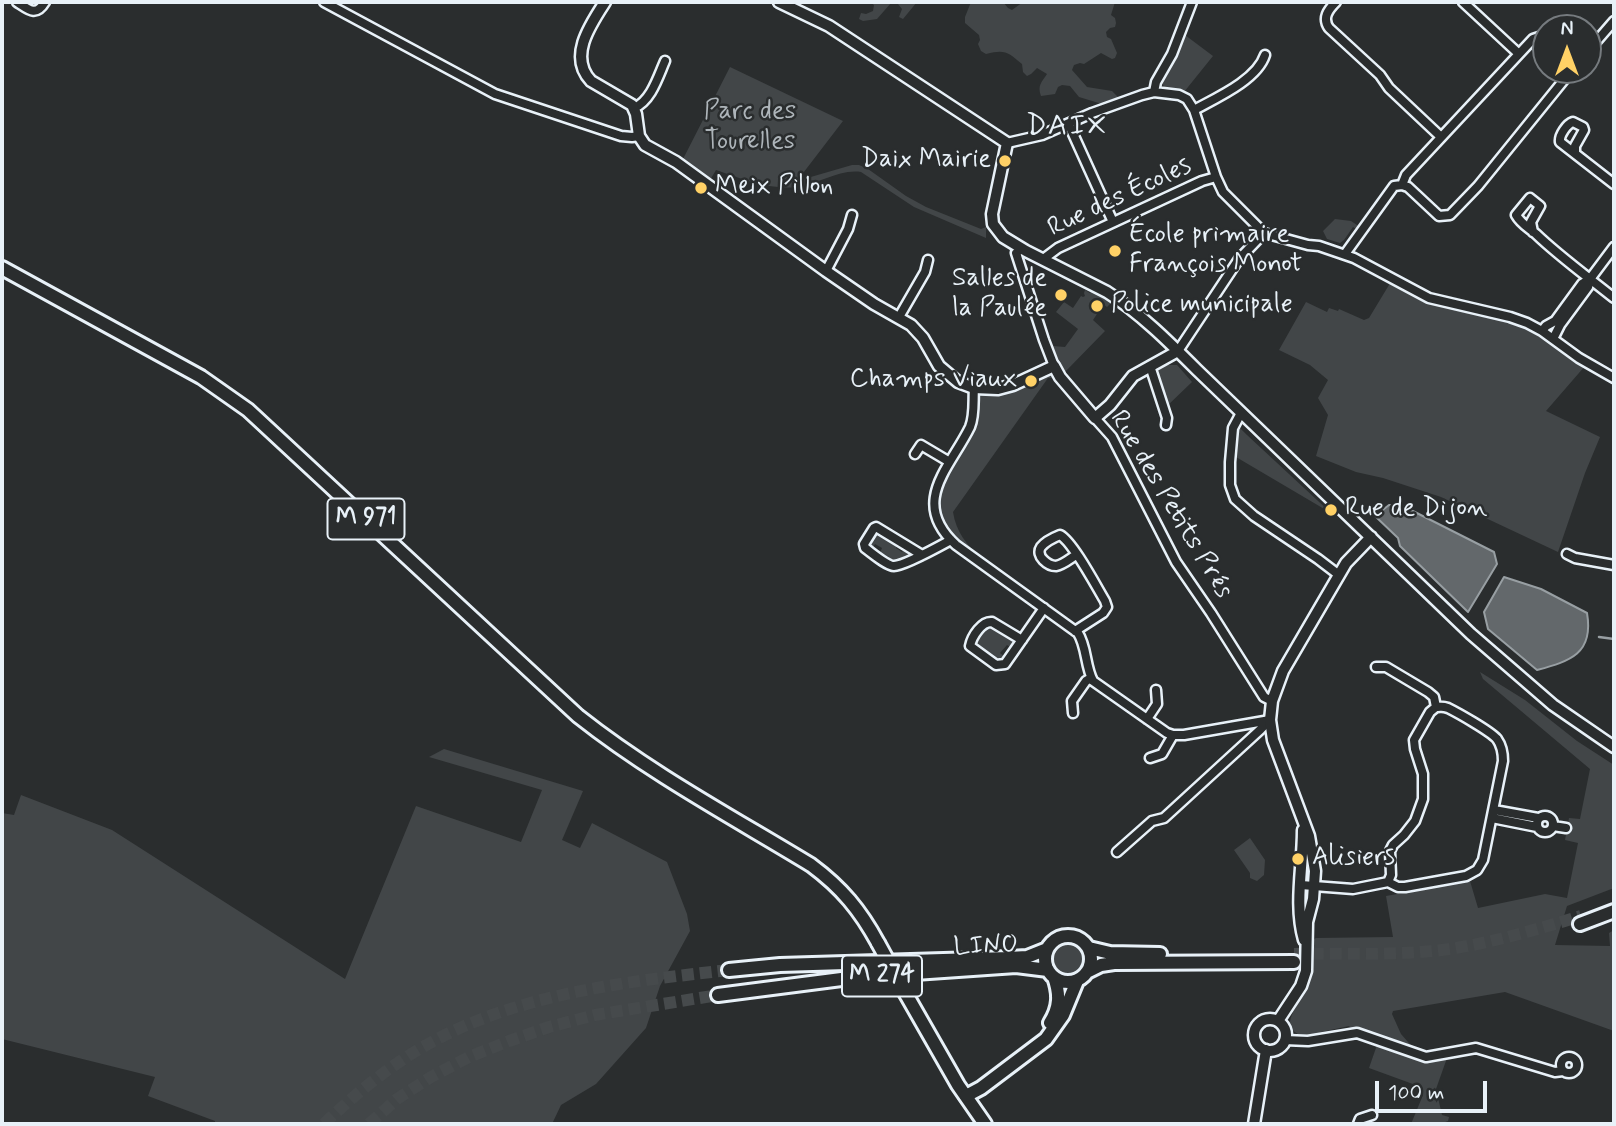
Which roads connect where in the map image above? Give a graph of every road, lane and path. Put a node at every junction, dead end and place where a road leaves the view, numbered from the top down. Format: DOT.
graph roads {
  1 [pos="17,2"];
  2 [pos="45,2"];
  3 [pos="324,2"];
  4 [pos="606,2"];
  5 [pos="779,2"];
  6 [pos="1192,2"];
  7 [pos="1336,2"];
  8 [pos="1462,2"];
  9 [pos="1614,21"];
  10 [pos="1602,35"];
  11 [pos="1532,42"];
  12 [pos="1519,54"];
  13 [pos="1265,55"];
  14 [pos="665,61"];
  15 [pos="1561,84"];
  16 [pos="1154,92"];
  17 [pos="634,108"];
  18 [pos="1194,110"];
  19 [pos="1069,125"];
  20 [pos="639,136"];
  21 [pos="1441,137"];
  22 [pos="1007,143"];
  23 [pos="1575,153"];
  24 [pos="1216,177"];
  25 [pos="1614,184"];
  26 [pos="1402,185"];
  27 [pos="852,215"];
  28 [pos="1113,222"];
  29 [pos="1533,232"];
  30 [pos="1264,233"];
  31 [pos="1614,247"];
  32 [pos="1022,249"];
  33 [pos="1345,254"];
  34 [pos="928,260"];
  35 [pos="1044,260"];
  36 [pos="2,268"];
  37 [pos="826,271"];
  38 [pos="1590,279"];
  39 [pos="1614,298"];
  40 [pos="899,317"];
  41 [pos="1542,331"];
  42 [pos="1553,339"];
  43 [pos="1178,351"];
  44 [pos="1054,366"];
  45 [pos="1150,366"];
  46 [pos="1614,379"];
  47 [pos="974,388"];
  48 [pos="1241,413"];
  49 [pos="1095,418"];
  50 [pos="1166,425"];
  51 [pos="915,454"];
  52 [pos="948,461"];
  53 [pos="1371,537"];
  54 [pos="951,540"];
  55 [pos="1567,554"];
  56 [pos="922,555"];
  57 [pos="1076,555"];
  58 [pos="1614,565"];
  59 [pos="1339,575"];
  60 [pos="1044,608"];
  61 [pos="1075,631"];
  62 [pos="1022,640"];
  63 [pos="1376,667"];
  64 [pos="1091,678"];
  65 [pos="1156,691"];
  66 [pos="1272,701"];
  67 [pos="1436,707"];
  68 [pos="1073,712"];
  69 [pos="1147,719"];
  70 [pos="1270,720"];
  71 [pos="1173,735"];
  72 [pos="1614,747"];
  73 [pos="1150,758"];
  74 [pos="1493,814"];
  75 [pos="1303,823"];
  76 [pos="1538,823"];
  77 [pos="1553,826"];
  78 [pos="1566,828"];
  79 [pos="1117,852"];
  80 [pos="1388,882"];
  81 [pos="1301,885"];
  82 [pos="1315,886"];
  83 [pos="1614,904"];
  84 [pos="1614,911"];
  85 [pos="1089,948"];
  86 [pos="1047,949"];
  87 [pos="1298,955"];
  88 [pos="729,970"];
  89 [pos="1089,971"];
  90 [pos="1051,974"];
  91 [pos="1077,981"];
  92 [pos="718,995"];
  93 [pos="1278,1021"];
  94 [pos="1285,1040"];
  95 [pos="1266,1050"];
  96 [pos="1563,1071"];
  97 [pos="965,1096"];
  98 [pos="1372,1115"];
  99 [pos="985,1124"];
  100 [pos="995,1124"];
  101 [pos="1254,1124"];
  102 [pos="1358,1124"];
  1 -- 2 [label="street"];
  3 -- 20 [label="street"];
  4 -- 17 [label="street"];
  5 -- 22 [label="street"];
  6 -- 16 [label="street"];
  7 -- 21 [label="street"];
  8 -- 12 [label="street"];
  9 -- 10 [label="street"];
  11 -- 12 [label="street"];
  12 -- 21 [label="street"];
  13 -- 18 [label="street"];
  14 -- 17 [label="street"];
  15 -- 26 [label="street"];
  16 -- 18 [label="street"];
  16 -- 19 [label="street"];
  17 -- 20 [label="street"];
  18 -- 24 [label="street"];
  19 -- 22 [label="street"];
  19 -- 28 [label="street"];
  20 -- 37 [label="street"];
  21 -- 26 [label="street"];
  22 -- 32 [label="street"];
  23 -- 25 [label="street"];
  24 -- 28 [label="street, Rue des Écoles"];
  24 -- 30 [label="street"];
  26 -- 33 [label="street"];
  27 -- 37 [label="street"];
  28 -- 35 [label="street, Rue des Écoles"];
  29 -- 38 [label="street"];
  30 -- 33 [label="street"];
  30 -- 43 [label="street"];
  31 -- 38 [label="street"];
  32 -- 35 [label="street"];
  32 -- 44 [label="street"];
  33 -- 41 [label="street"];
  34 -- 40 [label="street"];
  35 -- 43 [label="street"];
  36 -- 97 [label="main road, M 971, bridge"];
  37 -- 40 [label="street"];
  38 -- 39 [label="street"];
  38 -- 41 [label="street"];
  38 -- 42 [label="street"];
  40 -- 47 [label="street"];
  41 -- 42 [label="street"];
  42 -- 46 [label="street"];
  43 -- 45 [label="street"];
  43 -- 48 [label="street"];
  44 -- 47 [label="street"];
  44 -- 49 [label="street, Rue des Petits Prés"];
  45 -- 49 [label="street"];
  45 -- 50 [label="street"];
  47 -- 52 [label="street"];
  48 -- 53 [label="street"];
  48 -- 59 [label="street"];
  49 -- 66 [label="street, Rue des Petits Prés"];
  51 -- 52 [label="street"];
  52 -- 54 [label="street"];
  53 -- 59 [label="street"];
  53 -- 72 [label="street"];
  54 -- 56 [label="street"];
  54 -- 60 [label="street"];
  55 -- 58 [label="street"];
  56 -- 56 [label="street"];
  57 -- 57 [label="street"];
  57 -- 61 [label="street"];
  59 -- 66 [label="street"];
  60 -- 61 [label="street"];
  60 -- 62 [label="street"];
  61 -- 64 [label="street"];
  62 -- 62 [label="street"];
  63 -- 67 [label="street"];
  64 -- 68 [label="street"];
  64 -- 69 [label="street"];
  65 -- 69 [label="street"];
  66 -- 70 [label="street"];
  67 -- 74 [label="street"];
  67 -- 80 [label="street"];
  69 -- 71 [label="street"];
  70 -- 71 [label="street"];
  70 -- 75 [label="street"];
  70 -- 79 [label="street"];
  71 -- 73 [label="street"];
  74 -- 76 [label="street"];
  74 -- 80 [label="street"];
  75 -- 81 [label="street"];
  75 -- 82 [label="street"];
  76 -- 77 [label="street"];
  76 -- 77 [label="street"];
  77 -- 78 [label="street"];
  80 -- 82 [label="street"];
  81 -- 82 [label="street"];
  81 -- 87 [label="street"];
  82 -- 87 [label="street"];
  83 -- 84 [label="main road"];
  85 -- 86 [label="main road, LINO"];
  85 -- 87 [label="main road, LINO"];
  85 -- 89 [label="main road"];
  86 -- 88 [label="main road, LINO / M 274"];
  86 -- 90 [label="main road, LINO"];
  87 -- 89 [label="main road"];
  87 -- 93 [label="street"];
  89 -- 91 [label="main road"];
  90 -- 91 [label="main road, LINO"];
  90 -- 92 [label="main road, LINO / M 274"];
  90 -- 97 [label="main road"];
  91 -- 97 [label="main road"];
  93 -- 94 [label="street"];
  93 -- 95 [label="street"];
  94 -- 95 [label="street"];
  94 -- 96 [label="street"];
  95 -- 101 [label="street"];
  97 -- 99 [label="main road, M 971"];
  97 -- 100 [label="main road, M 971"];
  98 -- 102 [label="street"];
}
